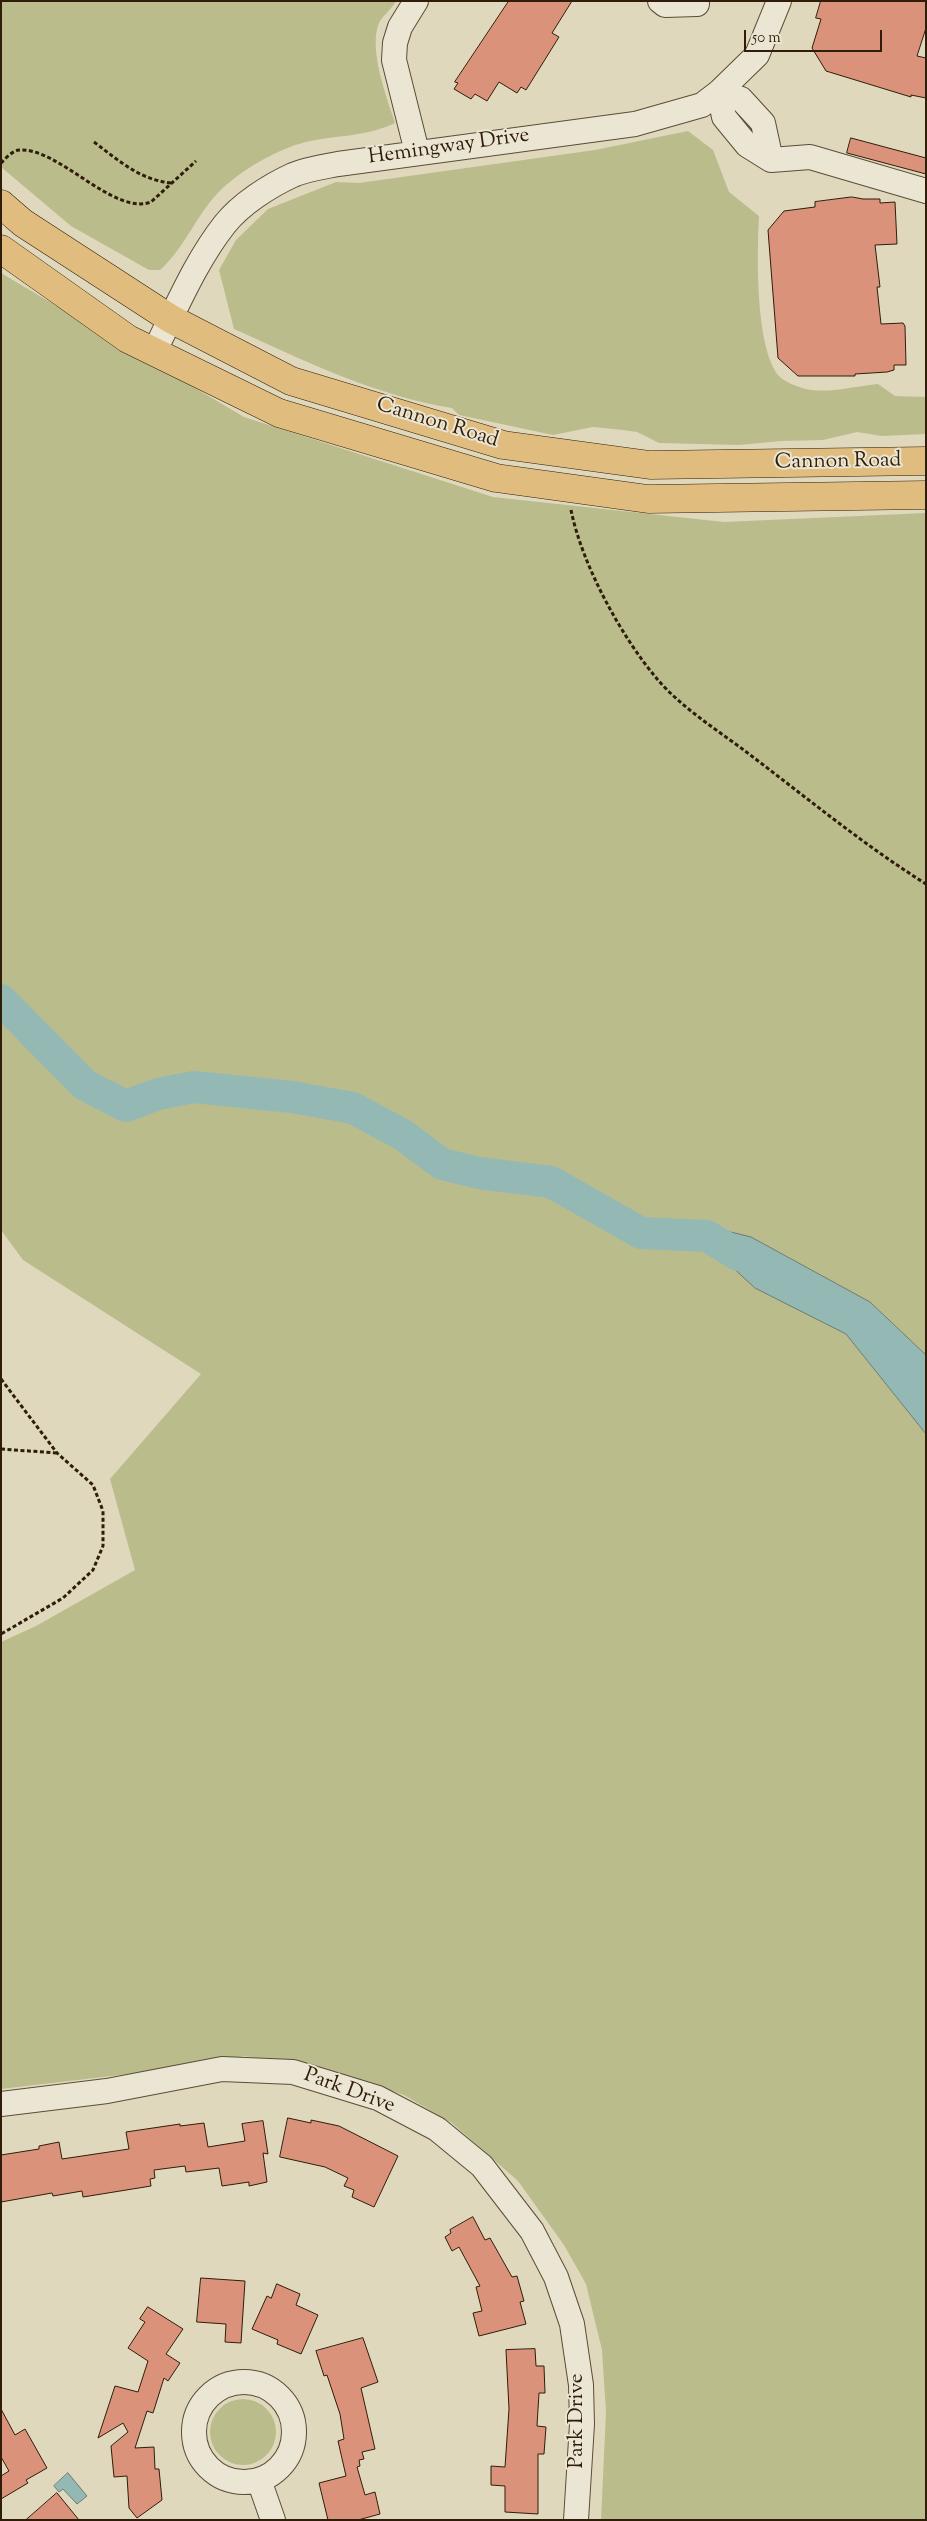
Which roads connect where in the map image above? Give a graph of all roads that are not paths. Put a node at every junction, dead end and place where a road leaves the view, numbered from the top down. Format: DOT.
graph roads {
  1 [pos="416,1"];
  2 [pos="660,1"];
  3 [pos="779,1"];
  4 [pos="697,4"];
  5 [pos="719,92"];
  6 [pos="417,152"];
  7 [pos="926,191"];
  8 [pos="1,204"];
  9 [pos="1,249"];
  10 [pos="171,319"];
  11 [pos="154,352"];
  12 [pos="926,461"];
  13 [pos="926,496"];
  14 [pos="1,2104"];
  15 [pos="259,2480"];
  16 [pos="273,2520"];
  17 [pos="576,2520"];
  1 -- 6 [label="street"];
  2 -- 4 [label="street"];
  3 -- 5 [label="street, Hemingway Drive"];
  5 -- 6 [label="street, Hemingway Drive"];
  5 -- 7 [label="street"];
  6 -- 10 [label="street, Hemingway Drive"];
  8 -- 10 [label="main road, Cannon Road"];
  9 -- 11 [label="main road, Cannon Road"];
  10 -- 11 [label="street, Hemingway Drive"];
  10 -- 12 [label="main road, Cannon Road"];
  11 -- 13 [label="main road, Cannon Road"];
  14 -- 17 [label="street, Park Drive"];
  15 -- 15 [label="street"];
  15 -- 16 [label="street"];
}
